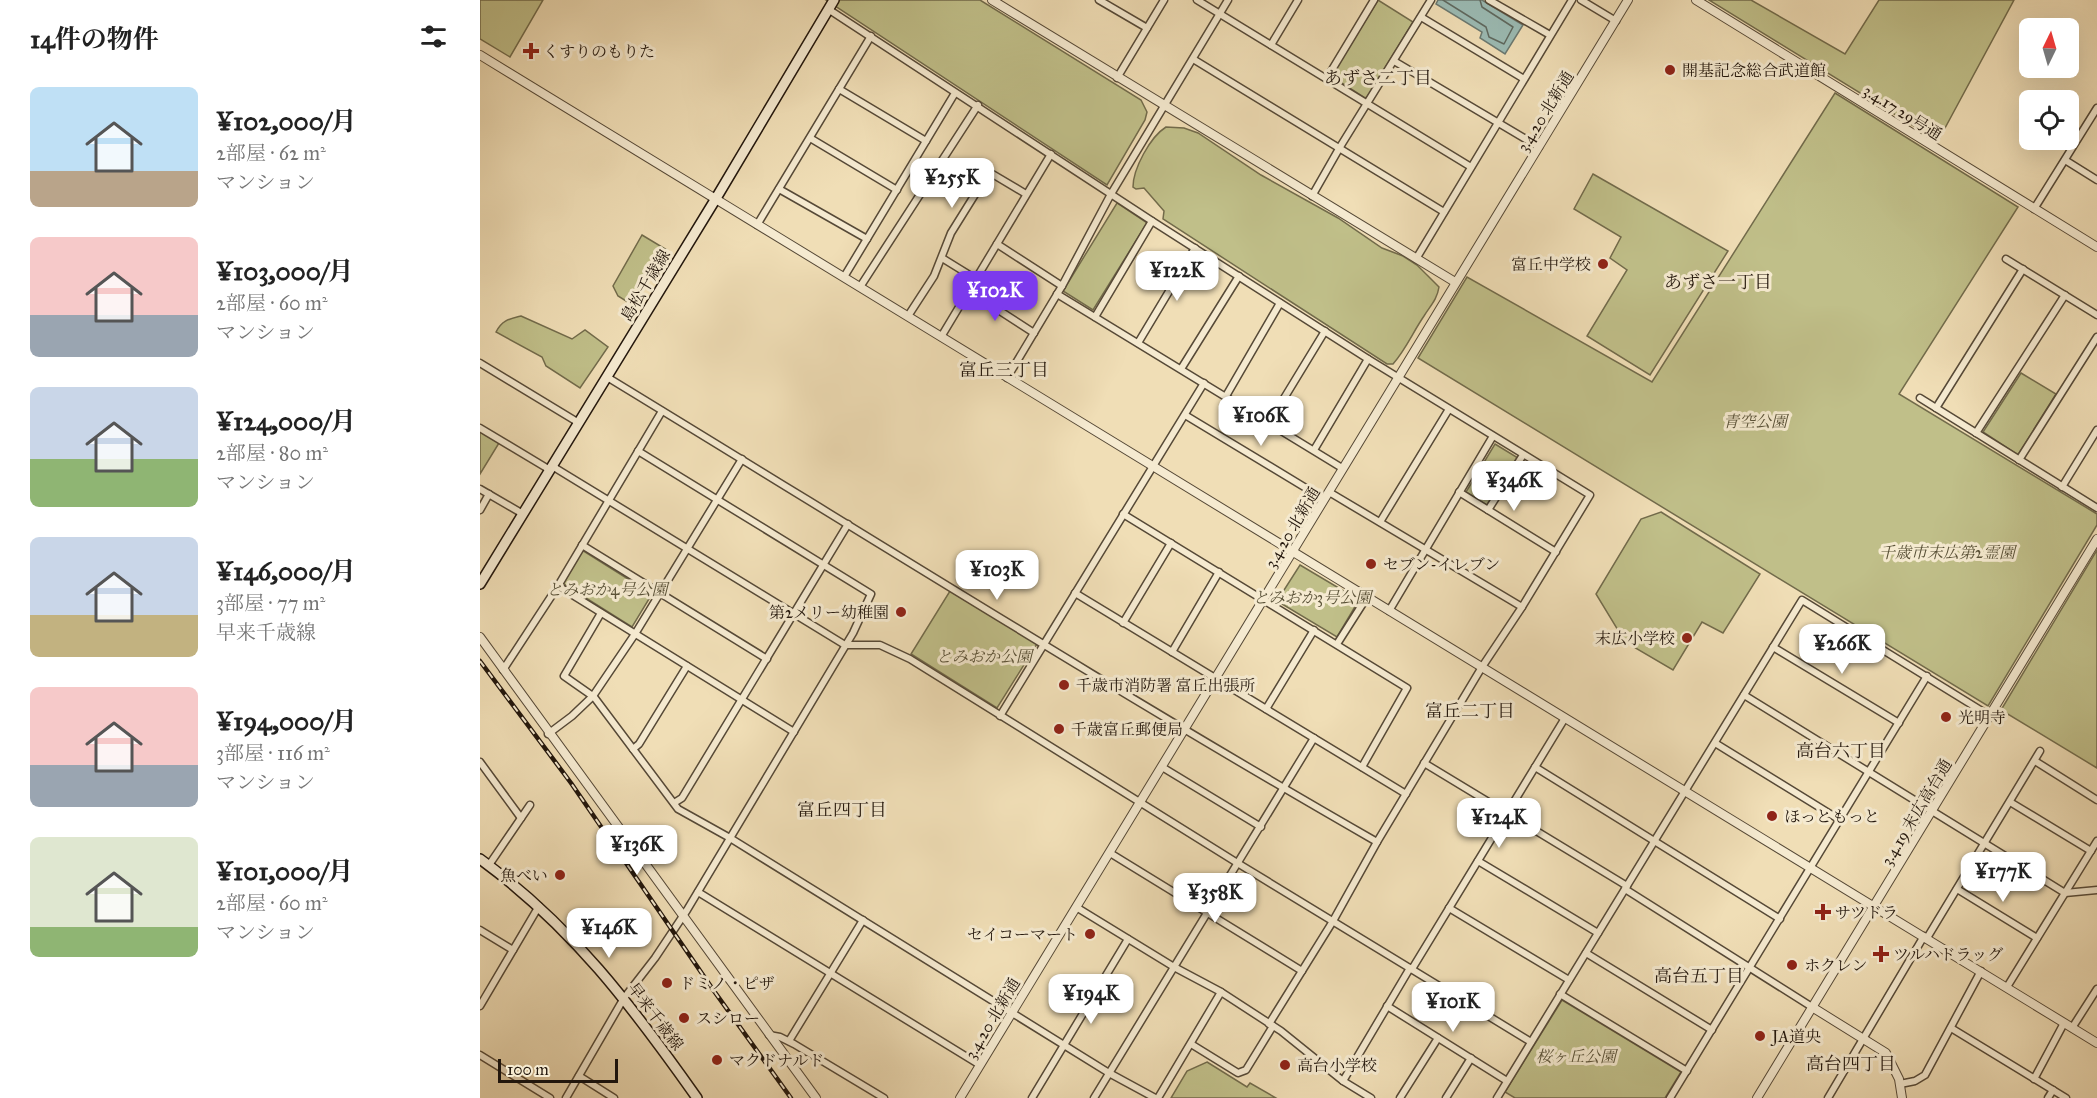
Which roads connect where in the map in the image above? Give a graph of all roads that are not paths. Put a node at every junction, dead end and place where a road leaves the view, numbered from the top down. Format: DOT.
graph roads {
  1 [pos="834,0"];
  2 [pos="992,0"];
  3 [pos="1099,0"];
  4 [pos="1164,0"];
  5 [pos="1197,0"];
  6 [pos="1228,0"];
  7 [pos="1298,0"];
  8 [pos="1374,0"];
  9 [pos="1431,0"];
  10 [pos="1489,0"];
  11 [pos="1572,0"];
  12 [pos="1581,0"];
  13 [pos="1628,0"];
  14 [pos="1696,0"];
  15 [pos="828,9"];
  16 [pos="1220,14"];
  17 [pos="1421,16"];
  18 [pos="1616,21"];
  19 [pos="1147,28"];
  20 [pos="1550,35"];
  21 [pos="871,36"];
  22 [pos="1271,45"];
  23 [pos="480,55"];
  24 [pos="1193,58"];
  25 [pos="1395,61"];
  26 [pos="1118,78"];
  27 [pos="1327,78"];
  28 [pos="1524,79"];
  29 [pos="839,89"];
  30 [pos="955,93"];
  31 [pos="1368,103"];
  32 [pos="978,105"];
  33 [pos="1164,106"];
  34 [pos="2096,113"];
  35 [pos="1498,122"];
  36 [pos="810,138"];
  37 [pos="926,141"];
  38 [pos="1340,147"];
  39 [pos="1539,147"];
  40 [pos="1051,154"];
  41 [pos="2064,160"];
  42 [pos="1471,167"];
  43 [pos="2097,180"];
  44 [pos="779,189"];
  45 [pos="897,190"];
  46 [pos="1111,194"];
  47 [pos="1026,195"];
  48 [pos="1312,196"];
  49 [pos="715,200"];
  50 [pos="2034,209"];
  51 [pos="1444,212"];
  52 [pos="1152,221"];
  53 [pos="757,225"];
  54 [pos="867,239"];
  55 [pos="997,244"];
  56 [pos="2097,247"];
  57 [pos="1195,248"];
  58 [pos="942,258"];
  59 [pos="1416,259"];
  60 [pos="2006,259"];
  61 [pos="2023,269"];
  62 [pos="1239,276"];
  63 [pos="844,277"];
  64 [pos="976,279"];
  65 [pos="1455,282"];
  66 [pos="1062,286"];
  67 [pos="860,287"];
  68 [pos="969,291"];
  69 [pos="1057,294"];
  70 [pos="2065,295"];
  71 [pos="1280,303"];
  72 [pos="2097,315"];
  73 [pos="908,316"];
  74 [pos="1095,317"];
  75 [pos="1325,331"];
  76 [pos="1034,333"];
  77 [pos="941,337"];
  78 [pos="2097,337"];
  79 [pos="1138,343"];
  80 [pos="1368,359"];
  81 [pos="480,363"];
  82 [pos="1181,369"];
  83 [pos="607,377"];
  84 [pos="1398,377"];
  85 [pos="1007,378"];
  86 [pos="1204,383"];
  87 [pos="1226,396"];
  88 [pos="1920,398"];
  89 [pos="1936,408"];
  90 [pos="1449,409"];
  91 [pos="662,411"];
  92 [pos="1185,415"];
  93 [pos="579,423"];
  94 [pos="1269,423"];
  95 [pos="480,428"];
  96 [pos="2097,430"];
  97 [pos="1976,433"];
  98 [pos="1493,436"];
  99 [pos="1314,450"];
  100 [pos="638,451"];
  101 [pos="1523,455"];
  102 [pos="742,459"];
  103 [pos="2019,460"];
  104 [pos="1152,467"];
  105 [pos="551,468"];
  106 [pos="1342,468"];
  107 [pos="2062,487"];
  108 [pos="480,489"];
  109 [pos="1460,492"];
  110 [pos="489,494"];
  111 [pos="1326,495"];
  112 [pos="609,500"];
  113 [pos="717,500"];
  114 [pos="2097,508"];
  115 [pos="480,510"];
  116 [pos="1488,510"];
  117 [pos="523,514"];
  118 [pos="1124,514"];
  119 [pos="1380,522"];
  120 [pos="848,524"];
  121 [pos="2097,539"];
  122 [pos="1172,543"];
  123 [pos="582,545"];
  124 [pos="687,548"];
  125 [pos="1426,549"];
  126 [pos="1556,552"];
  127 [pos="1293,553"];
  128 [pos="824,565"];
  129 [pos="1219,572"];
  130 [pos="480,584"];
  131 [pos="558,586"];
  132 [pos="660,593"];
  133 [pos="1076,593"];
  134 [pos="1367,597"];
  135 [pos="1264,599"];
  136 [pos="1522,607"];
  137 [pos="1389,611"];
  138 [pos="601,613"];
  139 [pos="795,614"];
  140 [pos="1123,623"];
  141 [pos="1314,630"];
  142 [pos="635,634"];
  143 [pos="480,637"];
  144 [pos="1337,644"];
  145 [pos="845,645"];
  146 [pos="1045,645"];
  147 [pos="1773,647"];
  148 [pos="1172,652"];
  149 [pos="767,659"];
  150 [pos="687,666"];
  151 [pos="1482,667"];
  152 [pos="504,670"];
  153 [pos="1927,676"];
  154 [pos="1215,678"];
  155 [pos="1744,695"];
  156 [pos="593,696"];
  157 [pos="741,699"];
  158 [pos="1266,710"];
  159 [pos="1000,716"];
  160 [pos="1990,716"];
  161 [pos="1565,718"];
  162 [pos="1899,723"];
  163 [pos="1184,728"];
  164 [pos="794,732"];
  165 [pos="549,733"];
  166 [pos="1314,738"];
  167 [pos="1715,743"];
  168 [pos="633,748"];
  169 [pos="2040,751"];
  170 [pos="2035,761"];
  171 [pos="480,762"];
  172 [pos="1424,763"];
  173 [pos="1535,766"];
  174 [pos="1162,767"];
  175 [pos="1362,767"];
  176 [pos="1869,772"];
  177 [pos="1284,789"];
  178 [pos="1685,792"];
  179 [pos="1406,794"];
  180 [pos="2097,800"];
  181 [pos="2010,802"];
  182 [pos="674,803"];
  183 [pos="1141,803"];
  184 [pos="530,805"];
  185 [pos="1932,811"];
  186 [pos="1506,813"];
  187 [pos="521,818"];
  188 [pos="1840,820"];
  189 [pos="1261,827"];
  190 [pos="730,838"];
  191 [pos="1654,841"];
  192 [pos="2097,841"];
  193 [pos="1377,842"];
  194 [pos="1984,844"];
  195 [pos="2091,851"];
  196 [pos="1110,853"];
  197 [pos="480,859"];
  198 [pos="1478,861"];
  199 [pos="1239,864"];
  200 [pos="489,866"];
  201 [pos="1811,869"];
  202 [pos="1626,888"];
  203 [pos="1957,889"];
  204 [pos="2097,890"];
  205 [pos="698,892"];
  206 [pos="2065,893"];
  207 [pos="539,906"];
  208 [pos="1874,906"];
  209 [pos="1076,908"];
  210 [pos="1449,908"];
  211 [pos="1207,914"];
  212 [pos="683,917"];
  213 [pos="1780,919"];
  214 [pos="863,921"];
  215 [pos="1333,921"];
  216 [pos="480,930"];
  217 [pos="1598,933"];
  218 [pos="1925,937"];
  219 [pos="2037,938"];
  220 [pos="1128,939"];
  221 [pos="513,950"];
  222 [pos="1586,952"];
  223 [pos="1174,967"];
  224 [pos="1411,968"];
  225 [pos="1750,968"];
  226 [pos="1302,971"];
  227 [pos="1981,971"];
  228 [pos="830,972"];
  229 [pos="1569,980"];
  230 [pos="2007,987"];
  231 [pos="2097,989"];
  232 [pos="1221,992"];
  233 [pos="1560,994"];
  234 [pos="483,995"];
  235 [pos="624,998"];
  236 [pos="480,1006"];
  237 [pos="1387,1006"];
  238 [pos="1812,1007"];
  239 [pos="1011,1014"];
  240 [pos="2064,1023"];
  241 [pos="1271,1025"];
  242 [pos="1951,1028"];
  243 [pos="2072,1028"];
  244 [pos="1712,1030"];
  245 [pos="769,1035"];
  246 [pos="1438,1038"];
  247 [pos="1863,1038"];
  248 [pos="789,1041"];
  249 [pos="1531,1042"];
  250 [pos="2097,1043"];
  251 [pos="1191,1044"];
  252 [pos="1065,1046"];
  253 [pos="480,1055"];
  254 [pos="1471,1059"];
  255 [pos="980,1065"];
  256 [pos="1687,1071"];
  257 [pos="1109,1073"];
  258 [pos="579,1076"];
  259 [pos="2034,1079"];
  260 [pos="1343,1081"];
  261 [pos="1507,1081"];
  262 [pos="1900,1084"];
  263 [pos="2053,1090"];
  264 [pos="1359,1091"];
  265 [pos="1498,1095"];
  266 [pos="550,1098"];
  267 [pos="566,1098"];
  268 [pos="614,1098"];
  269 [pos="697,1098"];
  270 [pos="816,1098"];
  271 [pos="884,1098"];
  272 [pos="960,1098"];
  273 [pos="1032,1098"];
  274 [pos="1094,1098"];
  275 [pos="1156,1098"];
  276 [pos="1355,1098"];
  277 [pos="1371,1098"];
  278 [pos="1400,1098"];
  279 [pos="1446,1098"];
  280 [pos="1508,1098"];
  281 [pos="1670,1098"];
  282 [pos="1757,1098"];
  283 [pos="1828,1098"];
  284 [pos="1902,1098"];
  285 [pos="2048,1098"];
  286 [pos="2066,1098"];
  1 -- 15 [label="main road, 島松千歳線"];
  2 -- 26 [label="street"];
  3 -- 19 [label="street"];
  4 -- 19 [label="street"];
  5 -- 16 [label="street"];
  6 -- 16 [label="street"];
  7 -- 22 [label="street"];
  8 -- 27 [label="street"];
  9 -- 17 [label="street"];
  10 -- 20 [label="street"];
  11 -- 20 [label="street"];
  12 -- 18 [label="street"];
  13 -- 18 [label="street, 3.4.20 北新通"];
  14 -- 50 [label="street, 3.4.17 29号通"];
  15 -- 21 [label="street"];
  15 -- 49 [label="main road, 島松千歳線"];
  16 -- 22 [label="street"];
  16 -- 24 [label="street"];
  17 -- 25 [label="street"];
  17 -- 28 [label="street"];
  18 -- 39 [label="street, 3.4.20 北新通"];
  19 -- 26 [label="street"];
  20 -- 28 [label="street"];
  21 -- 29 [label="street"];
  21 -- 30 [label="street"];
  22 -- 27 [label="street"];
  23 -- 49 [label="street"];
  24 -- 33 [label="street"];
  24 -- 38 [label="street"];
  25 -- 31 [label="street"];
  25 -- 35 [label="street"];
  26 -- 33 [label="street"];
  27 -- 31 [label="street"];
  28 -- 35 [label="street"];
  29 -- 36 [label="street"];
  29 -- 37 [label="street"];
  30 -- 32 [label="street"];
  30 -- 37 [label="street"];
  31 -- 38 [label="street"];
  31 -- 42 [label="street"];
  32 -- 40 [label="street"];
  32 -- 67 [label="street"];
  33 -- 46 [label="street"];
  33 -- 48 [label="street"];
  34 -- 41 [label="street"];
  35 -- 39 [label="street"];
  35 -- 42 [label="street"];
  36 -- 44 [label="street"];
  36 -- 45 [label="street"];
  37 -- 45 [label="street"];
  38 -- 48 [label="street"];
  38 -- 51 [label="street"];
  39 -- 65 [label="street, 3.4.20 北新通"];
  40 -- 46 [label="street"];
  40 -- 47 [label="street"];
  41 -- 43 [label="street"];
  41 -- 50 [label="street"];
  42 -- 51 [label="street"];
  44 -- 53 [label="street"];
  44 -- 54 [label="street"];
  45 -- 54 [label="street"];
  46 -- 52 [label="street"];
  46 -- 66 [label="street"];
  47 -- 55 [label="street"];
  47 -- 58 [label="street"];
  48 -- 59 [label="street"];
  49 -- 53 [label="street"];
  49 -- 83 [label="main road, 島松千歳線"];
  50 -- 56 [label="street, 3.4.17 29号通"];
  51 -- 59 [label="street"];
  52 -- 57 [label="street"];
  52 -- 74 [label="street"];
  53 -- 63 [label="street"];
  54 -- 63 [label="street"];
  55 -- 64 [label="street"];
  55 -- 66 [label="street"];
  57 -- 62 [label="street"];
  57 -- 79 [label="street"];
  58 -- 64 [label="street"];
  58 -- 73 [label="street"];
  59 -- 65 [label="street"];
  60 -- 61 [label="street"];
  61 -- 70 [label="street"];
  61 -- 89 [label="street"];
  62 -- 71 [label="street"];
  62 -- 82 [label="street"];
  63 -- 67 [label="street"];
  64 -- 68 [label="street"];
  65 -- 84 [label="street, 3.4.20 北新通"];
  66 -- 69 [label="street"];
  67 -- 73 [label="street"];
  68 -- 76 [label="street"];
  68 -- 77 [label="street"];
  69 -- 74 [label="street"];
  69 -- 76 [label="street"];
  70 -- 72 [label="street"];
  70 -- 97 [label="street"];
  71 -- 75 [label="street"];
  71 -- 87 [label="street"];
  73 -- 77 [label="street"];
  74 -- 79 [label="street"];
  75 -- 80 [label="street"];
  75 -- 94 [label="street"];
  76 -- 85 [label="street"];
  77 -- 85 [label="street"];
  78 -- 103 [label="street"];
  79 -- 82 [label="street"];
  80 -- 84 [label="street"];
  80 -- 99 [label="street"];
  81 -- 93 [label="street"];
  82 -- 86 [label="street"];
  83 -- 91 [label="street"];
  83 -- 93 [label="main road, 島松千歳線"];
  84 -- 90 [label="street"];
  84 -- 106 [label="street, 3.4.20 北新通"];
  85 -- 104 [label="street"];
  86 -- 87 [label="street"];
  86 -- 92 [label="street"];
  87 -- 94 [label="street"];
  88 -- 89 [label="street"];
  89 -- 97 [label="street"];
  90 -- 98 [label="street"];
  90 -- 119 [label="street"];
  91 -- 100 [label="street"];
  91 -- 102 [label="street"];
  92 -- 104 [label="street"];
  92 -- 111 [label="street"];
  93 -- 105 [label="main road, 島松千歳線"];
  94 -- 99 [label="street"];
  95 -- 105 [label="street"];
  96 -- 107 [label="street"];
  97 -- 103 [label="street"];
  98 -- 101 [label="street"];
  98 -- 109 [label="street"];
  99 -- 106 [label="street"];
  100 -- 112 [label="street"];
  100 -- 113 [label="street"];
  101 -- 116 [label="street"];
  101 -- 126 [label="street"];
  102 -- 113 [label="street"];
  102 -- 120 [label="street"];
  103 -- 107 [label="street"];
  104 -- 118 [label="street"];
  104 -- 127 [label="street"];
  105 -- 112 [label="street"];
  105 -- 117 [label="main road, 島松千歳線"];
  106 -- 111 [label="street, 3.4.20 北新通"];
  107 -- 114 [label="street"];
  108 -- 110 [label="street"];
  109 -- 116 [label="street"];
  109 -- 125 [label="street"];
  110 -- 115 [label="street"];
  110 -- 117 [label="street"];
  111 -- 119 [label="street"];
  111 -- 127 [label="street, 3.4.20 北新通"];
  112 -- 123 [label="street"];
  112 -- 124 [label="street"];
  113 -- 124 [label="street"];
  113 -- 128 [label="street"];
  116 -- 126 [label="street"];
  117 -- 130 [label="main road, 島松千歳線"];
  118 -- 122 [label="street"];
  118 -- 133 [label="street"];
  119 -- 125 [label="street"];
  120 -- 128 [label="street"];
  120 -- 146 [label="street"];
  121 -- 160 [label="street, 3.4.19 末広高台通"];
  122 -- 129 [label="street"];
  122 -- 140 [label="street"];
  123 -- 131 [label="street"];
  123 -- 132 [label="street"];
  124 -- 132 [label="street"];
  124 -- 139 [label="street"];
  125 -- 136 [label="street"];
  125 -- 137 [label="street"];
  126 -- 136 [label="street"];
  127 -- 134 [label="street"];
  127 -- 135 [label="street, 3.4.20 北新通"];
  128 -- 139 [label="street"];
  128 -- 145 [label="street"];
  129 -- 135 [label="street"];
  129 -- 148 [label="street"];
  131 -- 138 [label="street"];
  131 -- 152 [label="street"];
  132 -- 142 [label="street"];
  132 -- 149 [label="street"];
  133 -- 140 [label="street"];
  133 -- 146 [label="street"];
  134 -- 137 [label="street"];
  134 -- 144 [label="street"];
  135 -- 141 [label="street"];
  135 -- 154 [label="street, 3.4.20 北新通"];
  136 -- 151 [label="street"];
  137 -- 151 [label="street"];
  138 -- 142 [label="street"];
  138 -- 156 [label="street"];
  139 -- 145 [label="street"];
  139 -- 149 [label="street"];
  140 -- 148 [label="street"];
  141 -- 144 [label="street"];
  141 -- 158 [label="street"];
  142 -- 150 [label="street"];
  142 -- 156 [label="street"];
  143 -- 152 [label="street"];
  144 -- 175 [label="street"];
  145 -- 159 [label="street"];
  145 -- 164 [label="street"];
  146 -- 159 [label="street"];
  146 -- 163 [label="street"];
  147 -- 153 [label="street"];
  147 -- 155 [label="street"];
  147 -- 162 [label="street"];
  148 -- 154 [label="street"];
  149 -- 157 [label="street"];
  150 -- 157 [label="street"];
  150 -- 168 [label="street"];
  151 -- 161 [label="street"];
  151 -- 172 [label="street"];
  152 -- 165 [label="street"];
  153 -- 160 [label="street"];
  153 -- 162 [label="street"];
  154 -- 158 [label="street"];
  154 -- 163 [label="street, 3.4.20 北新通"];
  155 -- 167 [label="street"];
  155 -- 176 [label="street"];
  156 -- 165 [label="street"];
  156 -- 168 [label="street"];
  157 -- 164 [label="street"];
  157 -- 182 [label="street"];
  158 -- 166 [label="street"];
  159 -- 183 [label="street"];
  160 -- 185 [label="street, 3.4.19 末広高台通"];
  161 -- 173 [label="street"];
  161 -- 178 [label="street"];
  162 -- 176 [label="street"];
  163 -- 174 [label="street, 3.4.20 北新通"];
  163 -- 177 [label="street"];
  164 -- 190 [label="street"];
  165 -- 212 [label="street"];
  166 -- 175 [label="street"];
  166 -- 177 [label="street"];
  167 -- 178 [label="street"];
  167 -- 188 [label="street"];
  168 -- 182 [label="street"];
  169 -- 170 [label="street"];
  170 -- 180 [label="street"];
  170 -- 181 [label="street"];
  171 -- 187 [label="street"];
  172 -- 179 [label="street"];
  172 -- 186 [label="street"];
  173 -- 186 [label="street"];
  173 -- 191 [label="street"];
  174 -- 183 [label="street, 3.4.20 北新通"];
  174 -- 189 [label="street"];
  175 -- 179 [label="street"];
  176 -- 185 [label="street"];
  176 -- 188 [label="street"];
  177 -- 189 [label="street"];
  177 -- 193 [label="street"];
  178 -- 191 [label="street"];
  178 -- 201 [label="street"];
  179 -- 193 [label="street"];
  181 -- 194 [label="street"];
  181 -- 195 [label="street"];
  182 -- 190 [label="street"];
  183 -- 196 [label="street, 3.4.20 北新通"];
  183 -- 199 [label="street"];
  184 -- 187 [label="street"];
  185 -- 194 [label="street"];
  185 -- 208 [label="street, 3.4.19 末広高台通"];
  186 -- 198 [label="street"];
  186 -- 202 [label="street"];
  187 -- 200 [label="street"];
  188 -- 201 [label="street"];
  189 -- 199 [label="street"];
  190 -- 205 [label="street"];
  190 -- 214 [label="street"];
  191 -- 202 [label="street"];
  191 -- 213 [label="street"];
  192 -- 195 [label="street"];
  193 -- 215 [label="street"];
  194 -- 203 [label="street"];
  194 -- 206 [label="street"];
  195 -- 206 [label="street"];
  196 -- 209 [label="street, 3.4.20 北新通"];
  196 -- 211 [label="street"];
  197 -- 200 [label="main road, 早来千歳線"];
  198 -- 210 [label="street"];
  198 -- 217 [label="street"];
  199 -- 211 [label="street"];
  199 -- 215 [label="street"];
  200 -- 207 [label="main road, 早来千歳線"];
  201 -- 208 [label="street"];
  201 -- 213 [label="street"];
  202 -- 217 [label="street"];
  202 -- 225 [label="street"];
  203 -- 218 [label="street"];
  203 -- 219 [label="street"];
  204 -- 206 [label="street"];
  205 -- 212 [label="street"];
  205 -- 228 [label="street"];
  206 -- 219 [label="street"];
  207 -- 221 [label="street"];
  207 -- 235 [label="main road, 早来千歳線"];
  208 -- 218 [label="street"];
  208 -- 238 [label="street, 3.4.19 末広高台通"];
  209 -- 220 [label="street"];
  209 -- 239 [label="street, 3.4.20 北新通"];
  210 -- 224 [label="street"];
  210 -- 229 [label="street"];
  211 -- 223 [label="street"];
  211 -- 226 [label="street"];
  212 -- 235 [label="street"];
  212 -- 245 [label="street"];
  213 -- 225 [label="street"];
  214 -- 228 [label="street"];
  214 -- 239 [label="street"];
  215 -- 224 [label="street"];
  215 -- 226 [label="street"];
  216 -- 221 [label="street"];
  217 -- 222 [label="street"];
  218 -- 227 [label="street"];
  218 -- 247 [label="street"];
  219 -- 230 [label="street"];
  220 -- 223 [label="street"];
  220 -- 252 [label="street"];
  221 -- 234 [label="street"];
  222 -- 229 [label="street"];
  222 -- 244 [label="street"];
  223 -- 232 [label="street"];
  223 -- 257 [label="street"];
  224 -- 237 [label="street"];
  224 -- 249 [label="street"];
  225 -- 238 [label="street"];
  225 -- 244 [label="street"];
  226 -- 241 [label="street"];
  227 -- 230 [label="street"];
  227 -- 242 [label="street"];
  228 -- 248 [label="street"];
  228 -- 255 [label="street"];
  229 -- 233 [label="street"];
  230 -- 240 [label="street"];
  231 -- 243 [label="street"];
  232 -- 241 [label="street"];
  232 -- 251 [label="street"];
  233 -- 249 [label="street"];
  233 -- 256 [label="street"];
  234 -- 236 [label="street"];
  235 -- 258 [label="street"];
  235 -- 269 [label="main road, 早来千歳線"];
  237 -- 246 [label="street"];
  237 -- 260 [label="street"];
  238 -- 247 [label="street"];
  238 -- 282 [label="street, 3.4.19 末広高台通"];
  239 -- 252 [label="street"];
  239 -- 255 [label="street, 3.4.20 北新通"];
  240 -- 243 [label="street"];
  240 -- 259 [label="street"];
  241 -- 251 [label="street"];
  241 -- 260 [label="street"];
  242 -- 259 [label="street"];
  242 -- 262 [label="street"];
  243 -- 250 [label="street"];
  244 -- 256 [label="street"];
  245 -- 248 [label="street"];
  245 -- 270 [label="street"];
  246 -- 254 [label="street"];
  246 -- 278 [label="street"];
  247 -- 262 [label="street"];
  247 -- 283 [label="street"];
  248 -- 271 [label="street"];
  249 -- 261 [label="street"];
  251 -- 275 [label="street"];
  252 -- 257 [label="street"];
  252 -- 273 [label="street"];
  253 -- 266 [label="street"];
  254 -- 261 [label="street"];
  254 -- 279 [label="street"];
  255 -- 272 [label="street, 3.4.20 北新通"];
  256 -- 281 [label="street"];
  257 -- 274 [label="street"];
  257 -- 275 [label="street"];
  258 -- 267 [label="street"];
  258 -- 268 [label="street"];
  259 -- 263 [label="street"];
  260 -- 264 [label="street"];
  261 -- 265 [label="street"];
  262 -- 284 [label="street"];
  263 -- 285 [label="street"];
  263 -- 286 [label="street"];
  264 -- 276 [label="street"];
  264 -- 277 [label="street"];
  265 -- 280 [label="street"];
}
